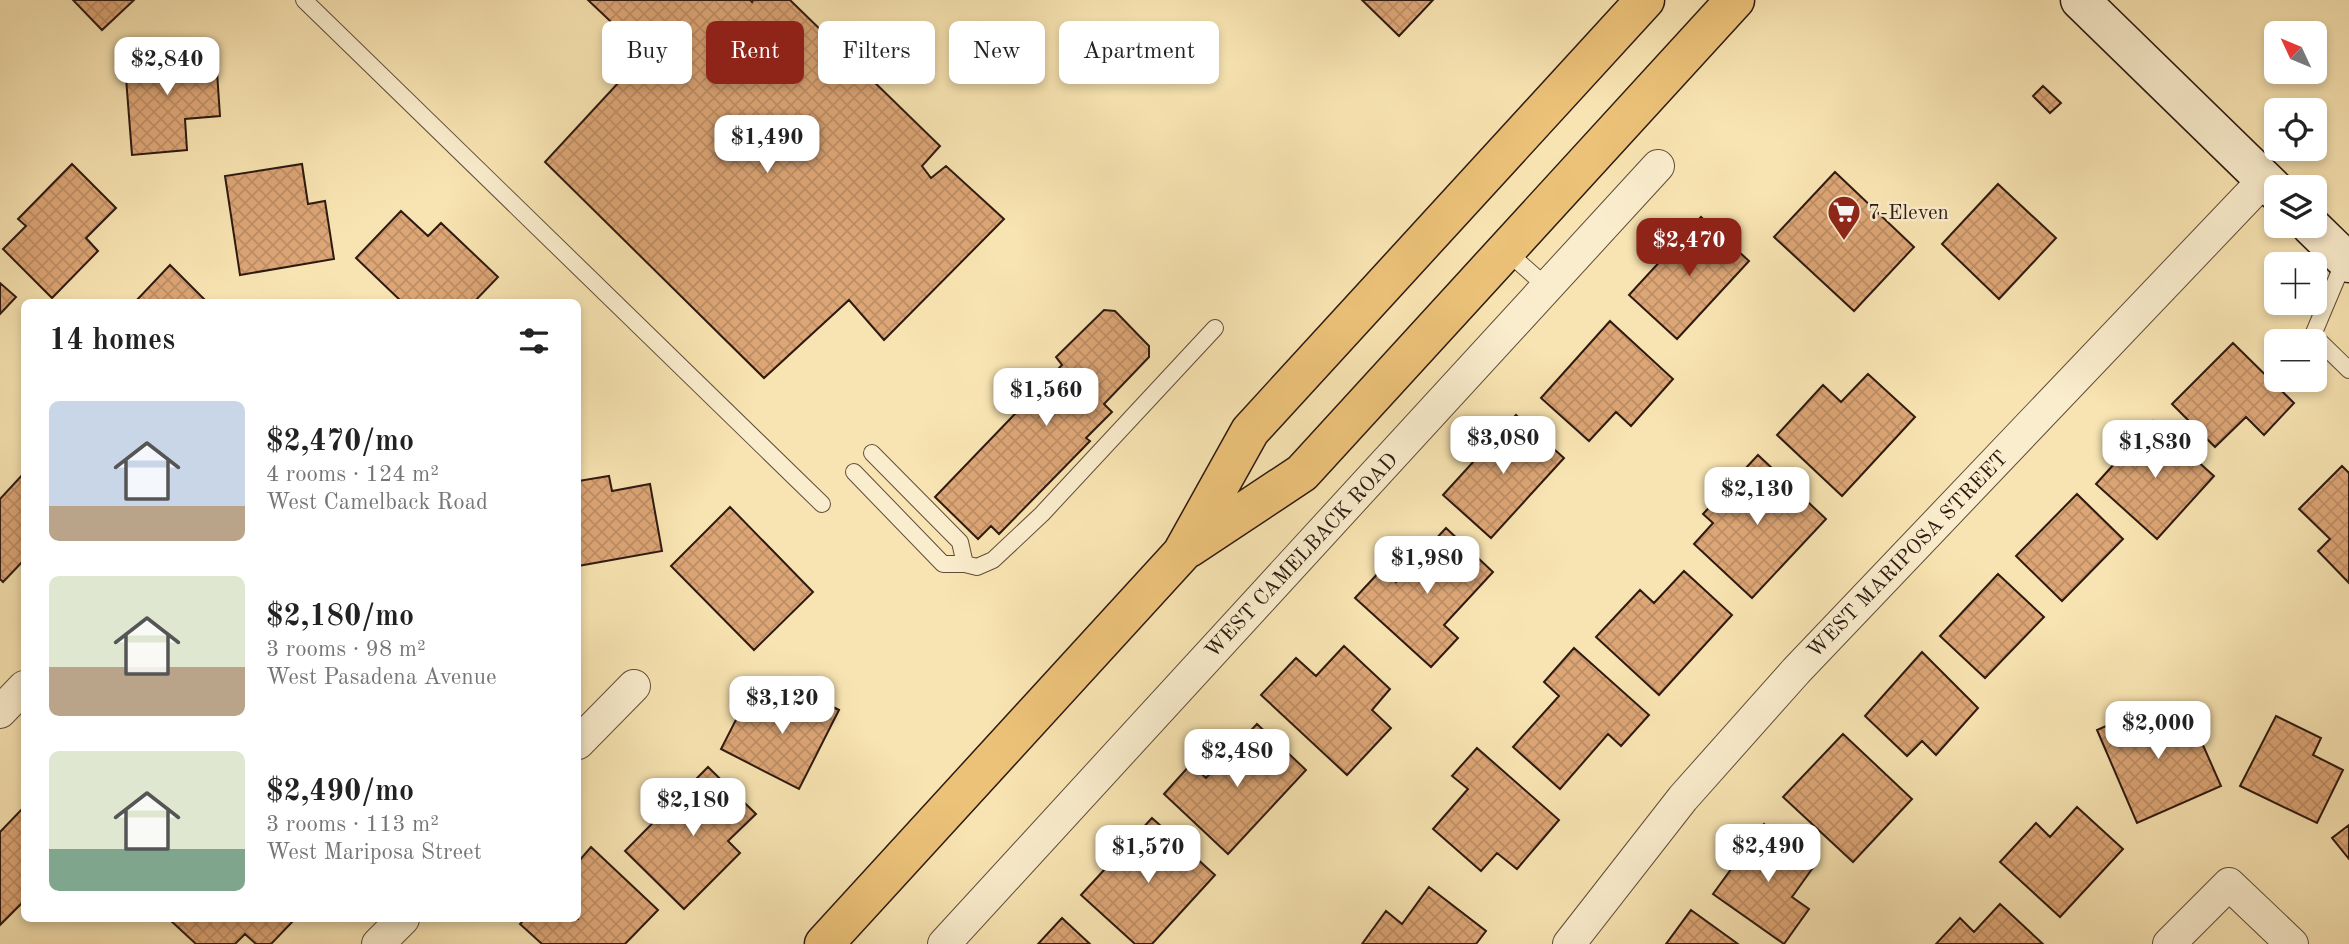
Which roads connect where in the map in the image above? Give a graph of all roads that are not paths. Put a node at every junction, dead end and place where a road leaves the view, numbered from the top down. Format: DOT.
graph roads {
  1 [pos="304,0"];
  2 [pos="1645,0"];
  3 [pos="1735,0"];
  4 [pos="2080,0"];
  5 [pos="1658,166"];
  6 [pos="2264,179"];
  7 [pos="2264,193"];
  8 [pos="2323,238"];
  9 [pos="1505,250"];
  10 [pos="2347,261"];
  11 [pos="1547,287"];
  12 [pos="1215,328"];
  13 [pos="2349,370"];
  14 [pos="872,453"];
  15 [pos="854,472"];
  16 [pos="822,504"];
  17 [pos="1182,553"];
  18 [pos="965,564"];
  19 [pos="634,686"];
  20 [pos="21,690"];
  21 [pos="0,712"];
  22 [pos="581,740"];
  23 [pos="400,922"];
  24 [pos="378,944"];
  25 [pos="824,944"];
  26 [pos="944,944"];
  27 [pos="1569,944"];
  28 [pos="2169,944"];
  29 [pos="2291,944"];
  1 -- 16 [label="lane"];
  2 -- 17 [label="main road"];
  3 -- 9 [label="main road"];
  4 -- 6 [label="main road"];
  5 -- 11 [label="street, WEST CAMELBACK ROAD"];
  7 -- 27 [label="street, WEST MARIPOSA STREET"];
  8 -- 10 [label="main road"];
  9 -- 11 [label="lane"];
  9 -- 17 [label="main road"];
  10 -- 13 [label="lane"];
  11 -- 26 [label="street, WEST CAMELBACK ROAD"];
  12 -- 18 [label="lane"];
  14 -- 18 [label="lane"];
  15 -- 18 [label="lane"];
  17 -- 25 [label="main road"];
  19 -- 22 [label="street"];
  20 -- 21 [label="street"];
  23 -- 24 [label="street"];
  28 -- 29 [label="street"];
}
